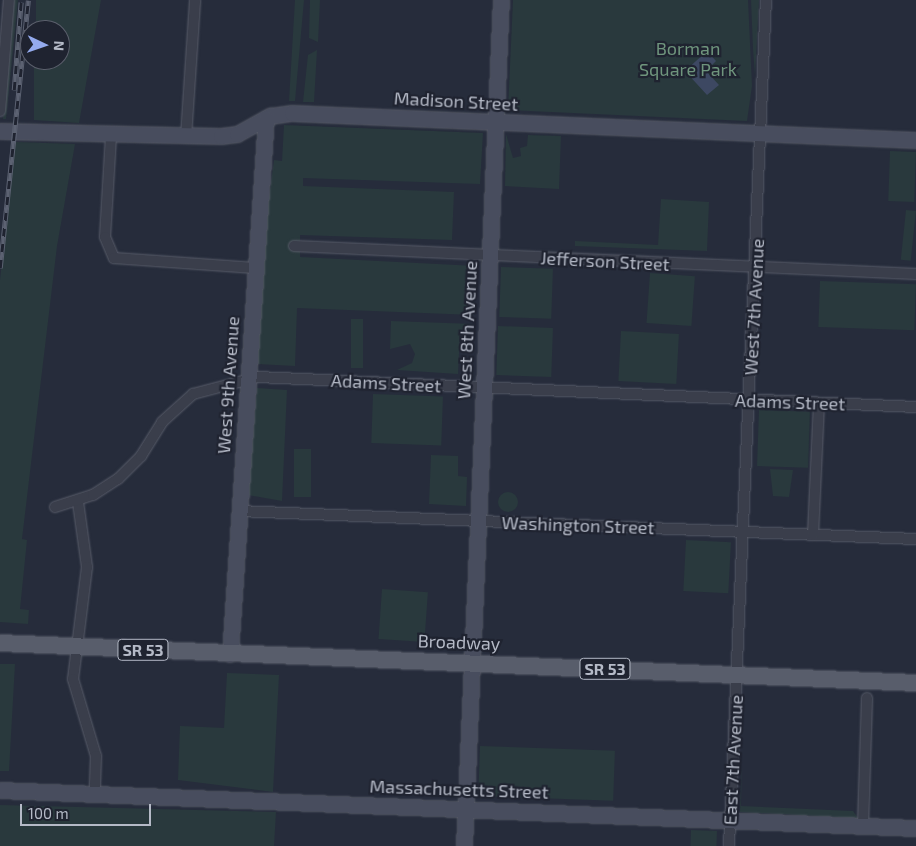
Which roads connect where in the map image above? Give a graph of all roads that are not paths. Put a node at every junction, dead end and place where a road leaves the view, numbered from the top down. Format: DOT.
graph roads {
  1 [pos="9,0"];
  2 [pos="195,0"];
  3 [pos="501,0"];
  4 [pos="766,0"];
  5 [pos="0,111"];
  6 [pos="266,118"];
  7 [pos="496,122"];
  8 [pos="0,131"];
  9 [pos="762,134"];
  10 [pos="111,136"];
  11 [pos="186,137"];
  12 [pos="916,140"];
  13 [pos="294,246"];
  14 [pos="490,256"];
  15 [pos="756,267"];
  16 [pos="255,268"];
  17 [pos="916,274"];
  18 [pos="247,380"];
  19 [pos="483,388"];
  20 [pos="750,401"];
  21 [pos="819,404"];
  22 [pos="916,407"];
  23 [pos="78,502"];
  24 [pos="54,507"];
  25 [pos="239,512"];
  26 [pos="477,521"];
  27 [pos="744,532"];
  28 [pos="813,535"];
  29 [pos="916,539"];
  30 [pos="0,643"];
  31 [pos="74,647"];
  32 [pos="230,654"];
  33 [pos="472,663"];
  34 [pos="738,675"];
  35 [pos="916,683"];
  36 [pos="867,698"];
  37 [pos="0,790"];
  38 [pos="95,794"];
  39 [pos="465,808"];
  40 [pos="730,820"];
  41 [pos="863,826"];
  42 [pos="916,828"];
  43 [pos="464,846"];
  44 [pos="729,846"];
  1 -- 5 [label="street"];
  2 -- 11 [label="street"];
  3 -- 7 [label="street, West 8th Avenue"];
  4 -- 9 [label="street, West 7th Avenue"];
  6 -- 7 [label="street, Madison Street"];
  6 -- 11 [label="street, Madison Street"];
  6 -- 16 [label="street, West 9th Avenue"];
  7 -- 9 [label="street, Madison Street"];
  7 -- 14 [label="street, West 8th Avenue"];
  8 -- 10 [label="street, Madison Street"];
  9 -- 12 [label="street, Madison Street"];
  9 -- 15 [label="street, West 7th Avenue"];
  10 -- 11 [label="street, Madison Street"];
  10 -- 16 [label="street"];
  13 -- 14 [label="street, Jefferson Street"];
  14 -- 15 [label="street, Jefferson Street"];
  14 -- 19 [label="street, West 8th Avenue"];
  15 -- 17 [label="street, Jefferson Street"];
  15 -- 20 [label="street, West 7th Avenue"];
  16 -- 18 [label="street, West 9th Avenue"];
  18 -- 19 [label="street, Adams Street"];
  18 -- 23 [label="street, Adams Street"];
  18 -- 25 [label="street, West 9th Avenue"];
  19 -- 20 [label="street, Adams Street"];
  19 -- 26 [label="street, West 8th Avenue"];
  20 -- 21 [label="street, Adams Street"];
  20 -- 27 [label="street, West 7th Avenue"];
  21 -- 22 [label="street, Adams Street"];
  21 -- 28 [label="street"];
  23 -- 24 [label="street, Adams Street"];
  23 -- 31 [label="street"];
  25 -- 26 [label="street, Washington Street"];
  25 -- 32 [label="street, West 9th Avenue"];
  26 -- 27 [label="street, Washington Street"];
  26 -- 33 [label="street, West 8th Avenue"];
  27 -- 28 [label="street, Washington Street"];
  27 -- 34 [label="street, West 7th Avenue"];
  28 -- 29 [label="street, Washington Street"];
  30 -- 31 [label="main road, Broadway / SR 53"];
  31 -- 32 [label="main road, Broadway / SR 53"];
  31 -- 38 [label="street"];
  32 -- 33 [label="main road, Broadway / SR 53"];
  33 -- 34 [label="main road, Broadway / SR 53"];
  33 -- 39 [label="street, West 8th Avenue"];
  34 -- 35 [label="main road, Broadway / SR 53"];
  34 -- 40 [label="street, East 7th Avenue"];
  36 -- 41 [label="street"];
  37 -- 38 [label="street, Massachusetts Street"];
  38 -- 39 [label="street, Massachusetts Street"];
  39 -- 40 [label="street, Massachusetts Street"];
  39 -- 43 [label="street, West 8th Avenue"];
  40 -- 41 [label="street, Massachusetts Street"];
  40 -- 44 [label="street, East 7th Avenue"];
  41 -- 42 [label="street, Massachusetts Street"];
}
